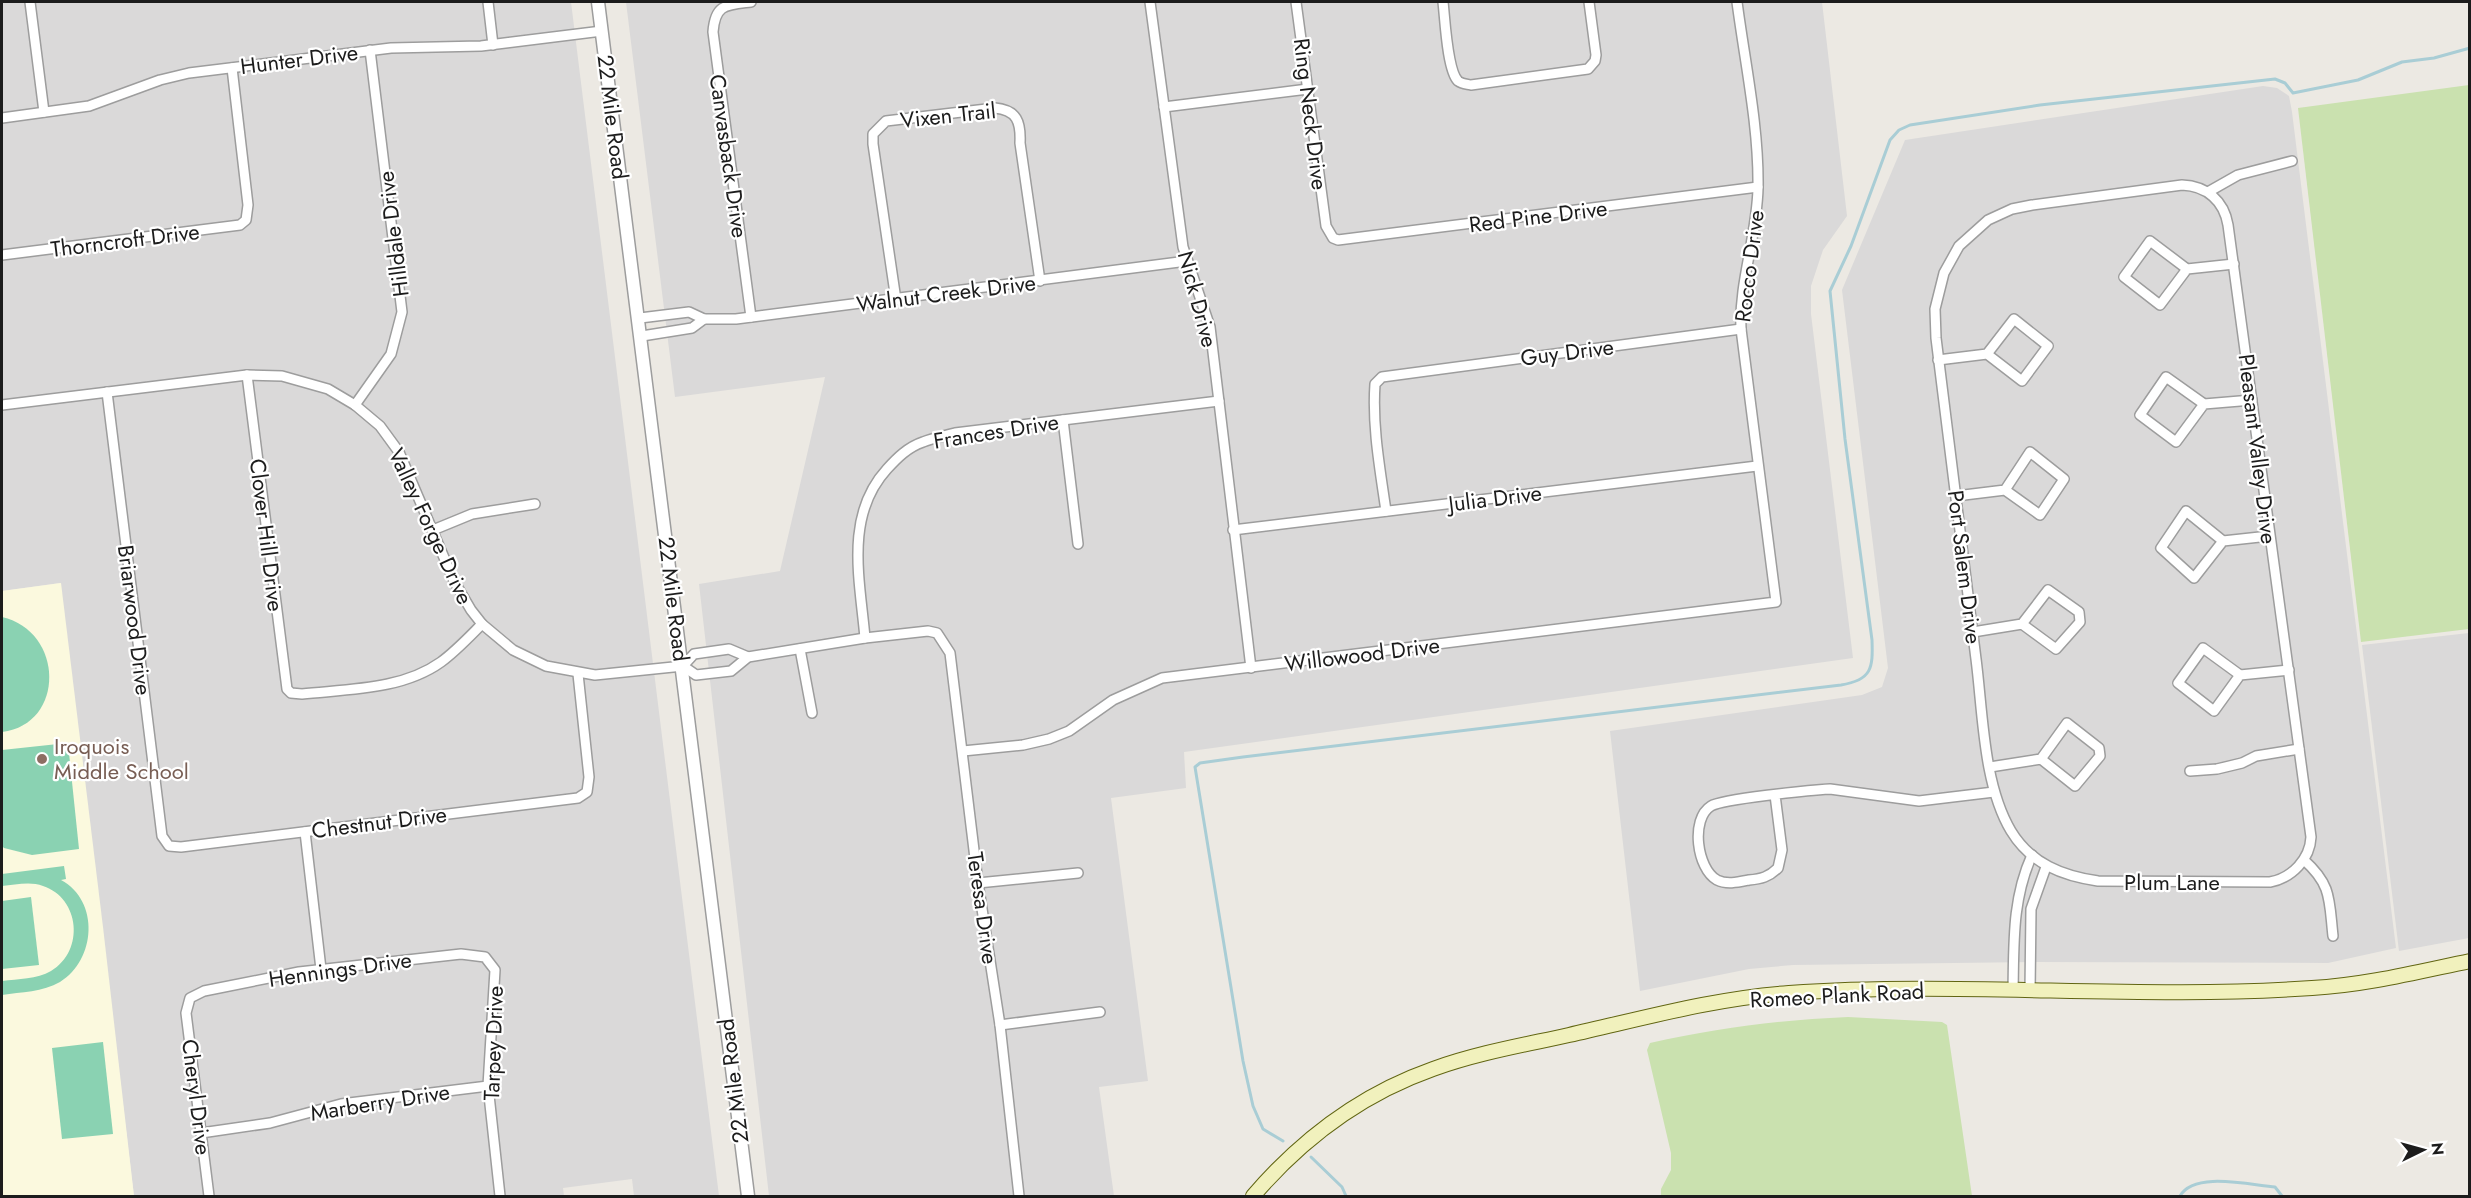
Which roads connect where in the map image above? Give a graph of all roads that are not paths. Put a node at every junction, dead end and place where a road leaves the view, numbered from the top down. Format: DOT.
graph roads {
  1 [pos="30,2"];
  2 [pos="488,2"];
  3 [pos="598,2"];
  4 [pos="751,2"];
  5 [pos="1150,2"];
  6 [pos="1296,2"];
  7 [pos="1443,2"];
  8 [pos="1589,2"];
  9 [pos="1737,2"];
  10 [pos="602,31"];
  11 [pos="493,45"];
  12 [pos="370,50"];
  13 [pos="232,68"];
  14 [pos="1308,89"];
  15 [pos="1164,107"];
  16 [pos="44,112"];
  17 [pos="2,118"];
  18 [pos="2292,161"];
  19 [pos="1758,187"];
  20 [pos="2208,192"];
  21 [pos="1326,226"];
  22 [pos="2,255"];
  23 [pos="1187,261"];
  24 [pos="2234,264"];
  25 [pos="2187,269"];
  26 [pos="1040,281"];
  27 [pos="896,300"];
  28 [pos="751,317"];
  29 [pos="640,318"];
  30 [pos="704,320"];
  31 [pos="1741,329"];
  32 [pos="642,336"];
  33 [pos="1986,354"];
  34 [pos="1938,360"];
  35 [pos="247,375"];
  36 [pos="107,392"];
  37 [pos="1218,400"];
  38 [pos="2252,400"];
  39 [pos="2204,404"];
  40 [pos="2,405"];
  41 [pos="355,405"];
  42 [pos="1063,420"];
  43 [pos="1757,466"];
  44 [pos="2005,490"];
  45 [pos="1956,496"];
  46 [pos="535,504"];
  47 [pos="1386,511"];
  48 [pos="433,530"];
  49 [pos="1233,530"];
  50 [pos="2269,536"];
  51 [pos="2223,541"];
  52 [pos="1078,544"];
  53 [pos="1776,602"];
  54 [pos="482,624"];
  55 [pos="2022,624"];
  56 [pos="928,631"];
  57 [pos="1972,632"];
  58 [pos="865,638"];
  59 [pos="800,649"];
  60 [pos="748,657"];
  61 [pos="683,666"];
  62 [pos="1251,668"];
  63 [pos="2289,670"];
  64 [pos="578,674"];
  65 [pos="2240,675"];
  66 [pos="812,713"];
  67 [pos="2299,749"];
  68 [pos="963,751"];
  69 [pos="2041,759"];
  70 [pos="1990,767"];
  71 [pos="2190,771"];
  72 [pos="1994,792"];
  73 [pos="1775,795"];
  74 [pos="305,832"];
  75 [pos="169,846"];
  76 [pos="2032,855"];
  77 [pos="2304,860"];
  78 [pos="2046,867"];
  79 [pos="2296,869"];
  80 [pos="1078,873"];
  81 [pos="978,884"];
  82 [pos="2333,936"];
  83 [pos="2469,961"];
  84 [pos="490,962"];
  85 [pos="321,969"];
  86 [pos="2013,991"];
  87 [pos="2030,991"];
  88 [pos="190,998"];
  89 [pos="1100,1012"];
  90 [pos="1000,1025"];
  91 [pos="488,1086"];
  92 [pos="201,1133"];
  93 [pos="209,1197"];
  94 [pos="500,1197"];
  95 [pos="747,1197"];
  96 [pos="1019,1197"];
  97 [pos="1252,1197"];
  1 -- 16 [label="street"];
  2 -- 11 [label="street"];
  3 -- 10 [label="street, 22 Mile Road"];
  4 -- 28 [label="street, Canvasback Drive"];
  5 -- 15 [label="street, Nick Drive"];
  6 -- 14 [label="street, Ring Neck Drive"];
  7 -- 8 [label="street"];
  9 -- 19 [label="street, Rocco Drive"];
  10 -- 11 [label="street, Hunter Drive"];
  10 -- 29 [label="street, 22 Mile Road"];
  11 -- 12 [label="street, Hunter Drive"];
  12 -- 13 [label="street, Hunter Drive"];
  12 -- 41 [label="street, Hilldale Drive"];
  13 -- 16 [label="street, Hunter Drive"];
  13 -- 22 [label="street, Thorncroft Drive"];
  14 -- 15 [label="street"];
  14 -- 21 [label="street, Ring Neck Drive"];
  15 -- 23 [label="street, Nick Drive"];
  16 -- 17 [label="street, Hunter Drive"];
  18 -- 20 [label="street"];
  19 -- 21 [label="street, Red Pine Drive"];
  19 -- 31 [label="street, Rocco Drive"];
  20 -- 24 [label="street, Pleasant Valley Drive"];
  20 -- 34 [label="street, Port Salem Drive"];
  23 -- 26 [label="street, Walnut Creek Drive"];
  23 -- 37 [label="street, Nick Drive"];
  24 -- 25 [label="street"];
  24 -- 38 [label="street, Pleasant Valley Drive"];
  25 -- 25 [label="street"];
  26 -- 27 [label="street, Walnut Creek Drive"];
  26 -- 27 [label="street, Vixen Trail"];
  27 -- 28 [label="street, Walnut Creek Drive"];
  28 -- 30 [label="street, Walnut Creek Drive"];
  29 -- 30 [label="street, Walnut Creek Drive"];
  29 -- 32 [label="street, 22 Mile Road"];
  30 -- 32 [label="street, Walnut Creek Drive"];
  31 -- 43 [label="street, Rocco Drive"];
  31 -- 47 [label="street, Guy Drive"];
  32 -- 61 [label="street, 22 Mile Road"];
  33 -- 33 [label="street"];
  33 -- 34 [label="street"];
  34 -- 45 [label="street, Port Salem Drive"];
  35 -- 36 [label="street, Valley Forge Drive"];
  35 -- 41 [label="street, Valley Forge Drive"];
  35 -- 54 [label="street, Clover Hill Drive"];
  36 -- 40 [label="street, Valley Forge Drive"];
  36 -- 75 [label="street, Briarwood Drive"];
  37 -- 42 [label="street, Frances Drive"];
  37 -- 49 [label="street, Nick Drive"];
  38 -- 39 [label="street"];
  38 -- 50 [label="street, Pleasant Valley Drive"];
  39 -- 39 [label="street"];
  41 -- 48 [label="street, Valley Forge Drive"];
  42 -- 52 [label="street"];
  42 -- 58 [label="street, Frances Drive"];
  43 -- 47 [label="street, Julia Drive"];
  43 -- 53 [label="street, Rocco Drive"];
  44 -- 44 [label="street"];
  44 -- 45 [label="street"];
  45 -- 57 [label="street, Port Salem Drive"];
  46 -- 48 [label="street"];
  47 -- 49 [label="street, Julia Drive"];
  48 -- 54 [label="street, Valley Forge Drive"];
  49 -- 62 [label="street, Nick Drive"];
  50 -- 51 [label="street"];
  50 -- 63 [label="street, Pleasant Valley Drive"];
  51 -- 51 [label="street"];
  53 -- 62 [label="street, Willowood Drive"];
  54 -- 64 [label="street, Valley Forge Drive"];
  55 -- 55 [label="street"];
  55 -- 57 [label="street"];
  56 -- 58 [label="street, Valley Forge Drive"];
  56 -- 68 [label="street, Teresa Drive"];
  57 -- 70 [label="street, Port Salem Drive"];
  58 -- 59 [label="street, Valley Forge Drive"];
  59 -- 60 [label="street, Valley Forge Drive"];
  59 -- 66 [label="street"];
  60 -- 61 [label="street, Valley Forge Drive"];
  60 -- 61 [label="street, Valley Forge Drive"];
  61 -- 64 [label="street, Valley Forge Drive"];
  61 -- 95 [label="street, 22 Mile Road"];
  62 -- 68 [label="street, Willowood Drive"];
  63 -- 65 [label="street"];
  63 -- 67 [label="street, Pleasant Valley Drive"];
  64 -- 74 [label="street, Chestnut Drive"];
  65 -- 65 [label="street"];
  67 -- 71 [label="street"];
  67 -- 77 [label="street, Pleasant Valley Drive"];
  68 -- 81 [label="street, Teresa Drive"];
  69 -- 69 [label="street"];
  69 -- 70 [label="street"];
  70 -- 72 [label="street, Port Salem Drive"];
  72 -- 73 [label="street"];
  72 -- 76 [label="street, Port Salem Drive"];
  73 -- 73 [label="street"];
  74 -- 75 [label="street, Chestnut Drive"];
  74 -- 85 [label="street"];
  76 -- 78 [label="street, Port Salem Drive"];
  76 -- 86 [label="street"];
  77 -- 79 [label="street, Pleasant Valley Drive"];
  77 -- 82 [label="street"];
  78 -- 79 [label="street, Plum Lane"];
  78 -- 87 [label="street"];
  80 -- 81 [label="street"];
  81 -- 90 [label="street, Teresa Drive"];
  83 -- 87 [label="main road, Romeo Plank Road"];
  84 -- 85 [label="street, Hennings Drive"];
  84 -- 91 [label="street, Tarpey Drive"];
  85 -- 88 [label="street, Hennings Drive"];
  86 -- 87 [label="main road, Romeo Plank Road"];
  86 -- 97 [label="main road, Romeo Plank Road"];
  88 -- 92 [label="street, Cheryl Drive"];
  89 -- 90 [label="street"];
  90 -- 96 [label="street, Teresa Drive"];
  91 -- 92 [label="street, Marberry Drive"];
  91 -- 94 [label="street, Tarpey Drive"];
  92 -- 93 [label="street, Cheryl Drive"];
}
